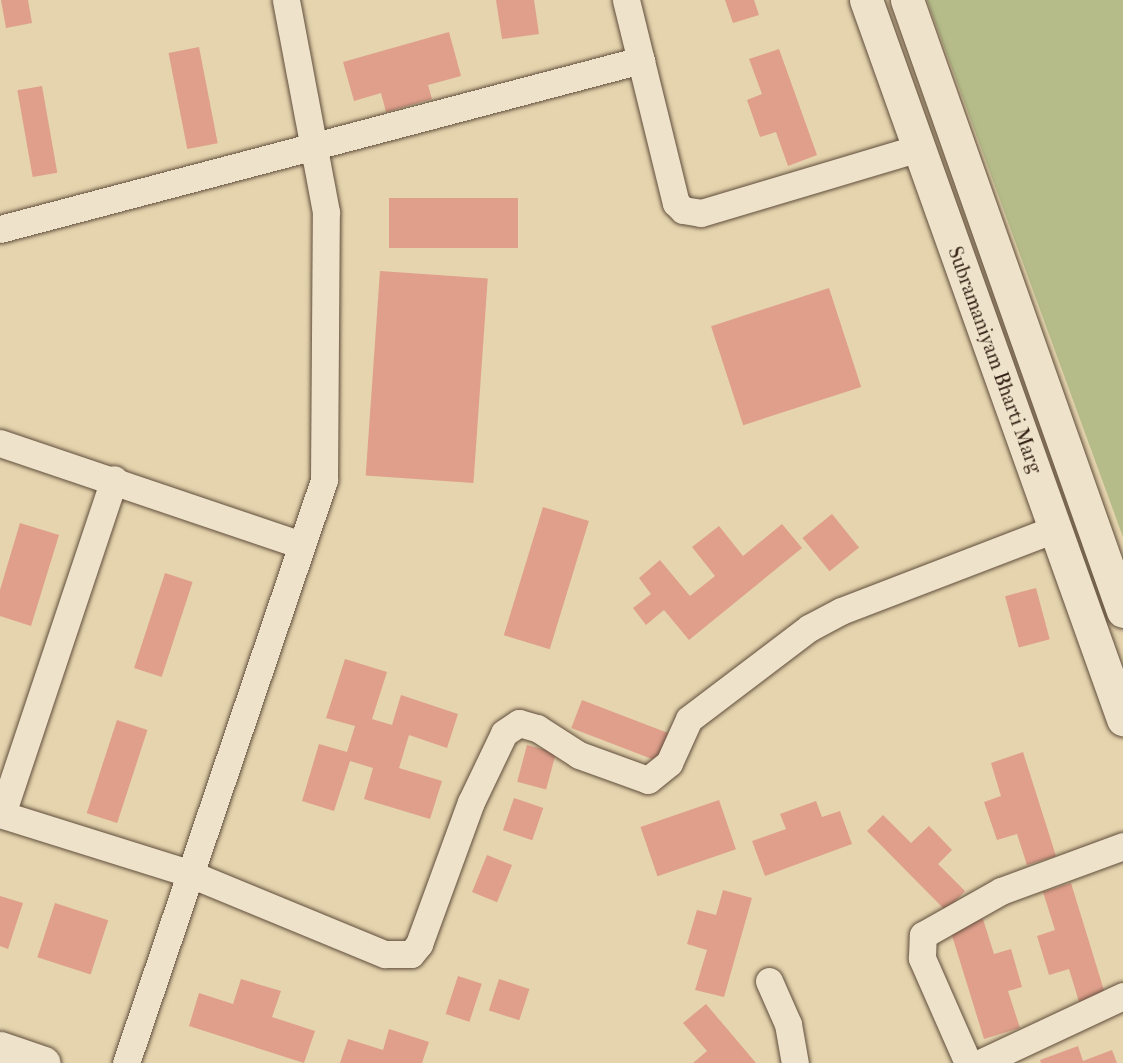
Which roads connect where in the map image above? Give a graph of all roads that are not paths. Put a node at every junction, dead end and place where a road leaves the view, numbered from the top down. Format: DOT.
graph roads {
  1 [pos="286,0"];
  2 [pos="626,0"];
  3 [pos="866,0"];
  4 [pos="906,0"];
  5 [pos="641,60"];
  6 [pos="314,147"];
  7 [pos="919,148"];
  8 [pos="0,229"];
  9 [pos="0,443"];
  10 [pos="114,479"];
  11 [pos="1055,529"];
  12 [pos="302,545"];
  13 [pos="1123,610"];
  14 [pos="1123,719"];
  15 [pos="1,814"];
  16 [pos="1123,846"];
  17 [pos="188,873"];
  18 [pos="769,981"];
  19 [pos="1123,996"];
  20 [pos="0,1048"];
  21 [pos="44,1063"];
  22 [pos="126,1063"];
  23 [pos="795,1063"];
  24 [pos="968,1063"];
  25 [pos="980,1063"];
  1 -- 6 [label="street"];
  2 -- 5 [label="street"];
  3 -- 7 [label="main road, Subramaniyam Bharti Marg"];
  4 -- 13 [label="main road, Subramaniyam Bharti Marg"];
  5 -- 6 [label="street"];
  5 -- 7 [label="street"];
  6 -- 8 [label="street"];
  6 -- 12 [label="street"];
  7 -- 11 [label="main road, Subramaniyam Bharti Marg"];
  9 -- 10 [label="street"];
  10 -- 12 [label="street"];
  10 -- 15 [label="street"];
  11 -- 14 [label="main road, Subramaniyam Bharti Marg"];
  11 -- 17 [label="street"];
  12 -- 17 [label="street"];
  15 -- 17 [label="street"];
  16 -- 24 [label="street"];
  17 -- 22 [label="street"];
  18 -- 23 [label="street"];
  19 -- 25 [label="street"];
  20 -- 21 [label="main road"];
}
